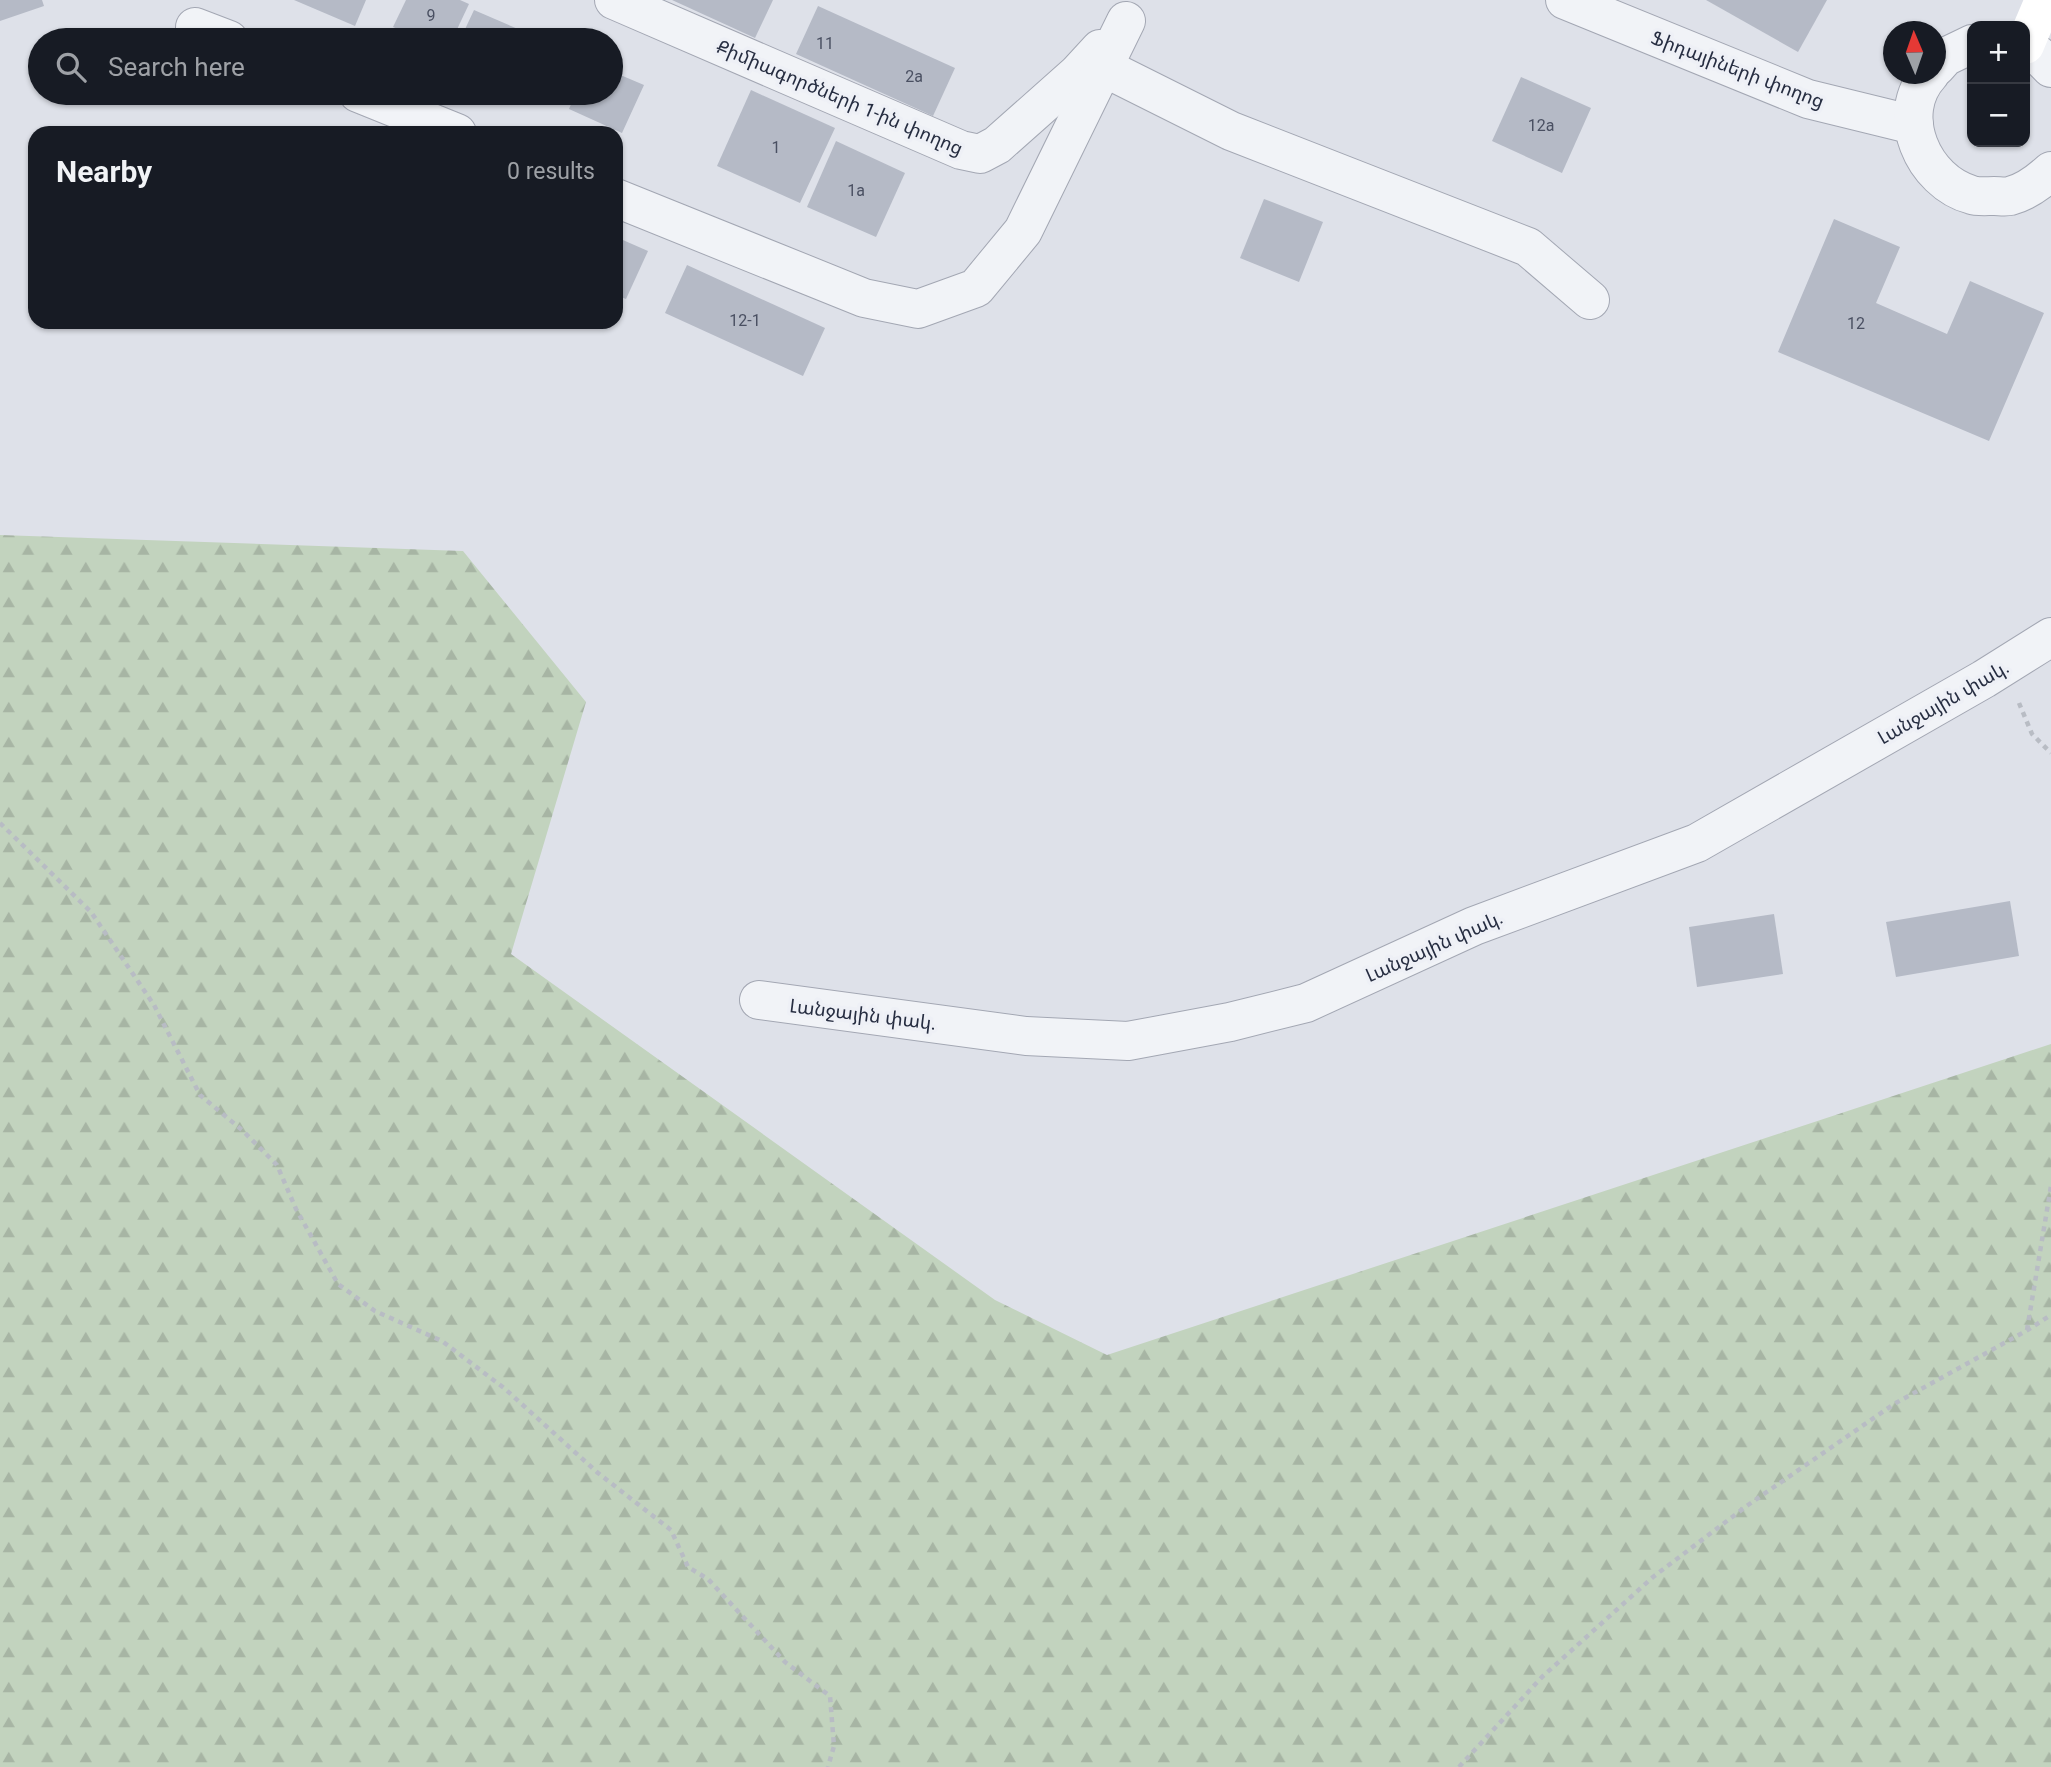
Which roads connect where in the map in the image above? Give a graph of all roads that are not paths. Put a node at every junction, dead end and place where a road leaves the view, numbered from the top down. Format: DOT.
graph roads {
  1 [pos="614,0"];
  2 [pos="1565,0"];
  3 [pos="2044,0"];
  4 [pos="1130,11"];
  5 [pos="2030,34"];
  6 [pos="1967,46"];
  7 [pos="2030,49"];
  8 [pos="1946,57"];
  9 [pos="1103,67"];
  10 [pos="2051,68"];
  11 [pos="1923,84"];
  12 [pos="388,105"];
  13 [pos="1914,125"];
  14 [pos="440,126"];
  15 [pos="2045,188"];
  16 [pos="623,201"];
  17 [pos="1590,300"];
  18 [pos="2051,637"];
  19 [pos="759,1000"];
  1 -- 4 [label="street, Քիմիագործների 1-ին փողոց"];
  2 -- 13 [label="street, Ֆիդայիների փողոց"];
  3 -- 5 [label="street"];
  4 -- 9 [label="street"];
  6 -- 8 [label="street"];
  7 -- 10 [label="street"];
  9 -- 16 [label="street"];
  9 -- 17 [label="street"];
  11 -- 13 [label="street"];
  12 -- 14 [label="street"];
  13 -- 15 [label="street"];
  18 -- 19 [label="street, Լանջային փակ."];
}
